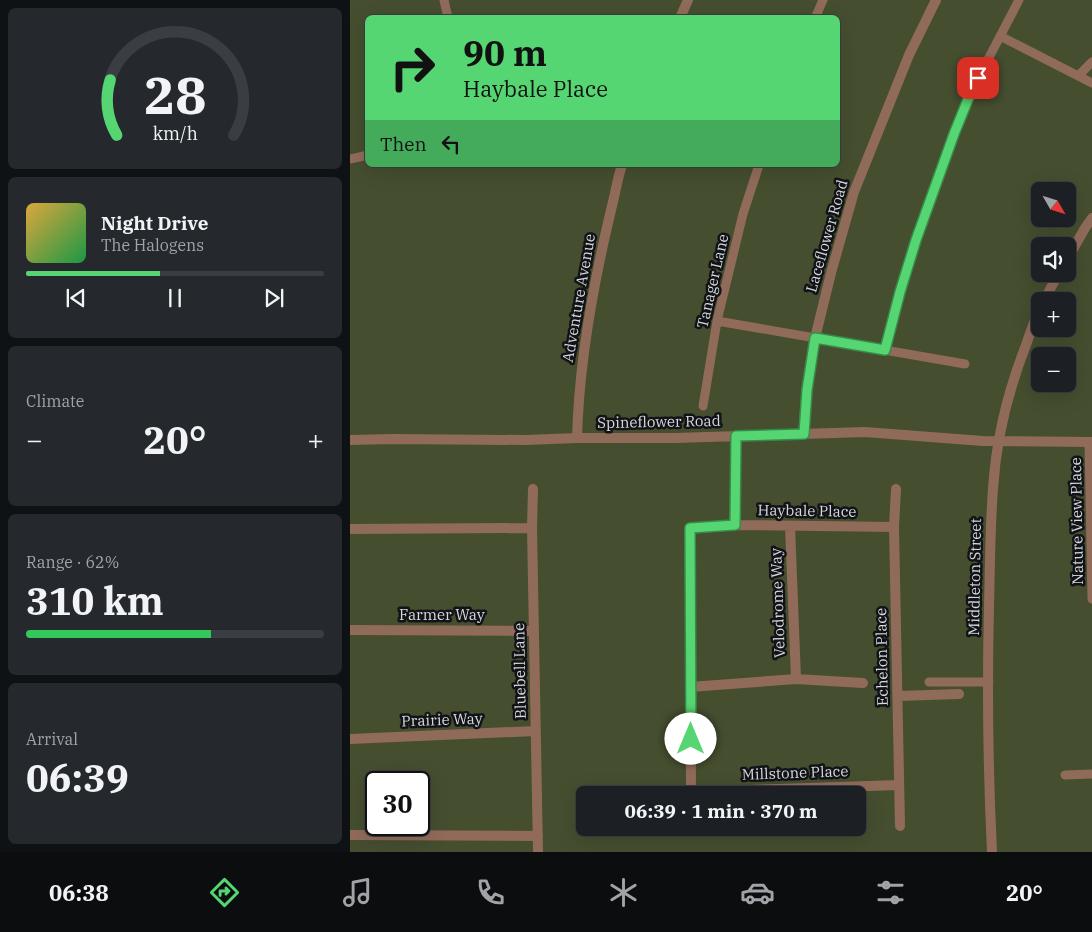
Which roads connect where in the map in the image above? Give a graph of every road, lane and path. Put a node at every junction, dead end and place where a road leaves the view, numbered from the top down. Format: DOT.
graph roads {
  1 [pos="444,0"];
  2 [pos="688,0"];
  3 [pos="823,0"];
  4 [pos="936,0"];
  5 [pos="1019,0"];
  6 [pos="447,15"];
  7 [pos="681,15"];
  8 [pos="816,15"];
  9 [pos="1000,36"];
  10 [pos="1092,62"];
  11 [pos="1078,76"];
  12 [pos="1092,83"];
  13 [pos="365,156"];
  14 [pos="350,159"];
  15 [pos="621,167"];
  16 [pos="758,167"];
  17 [pos="1092,218"];
  18 [pos="1076,244"];
  19 [pos="717,321"];
  20 [pos="1031,332"];
  21 [pos="815,338"];
  22 [pos="885,350"];
  23 [pos="965,364"];
  24 [pos="703,406"];
  25 [pos="804,434"];
  26 [pos="736,436"];
  27 [pos="577,438"];
  28 [pos="350,440"];
  29 [pos="999,442"];
  30 [pos="1091,442"];
  31 [pos="533,489"];
  32 [pos="896,489"];
  33 [pos="735,525"];
  34 [pos="790,526"];
  35 [pos="894,527"];
  36 [pos="532,528"];
  37 [pos="350,529"];
  38 [pos="1092,539"];
  39 [pos="1092,599"];
  40 [pos="350,630"];
  41 [pos="534,631"];
  42 [pos="796,679"];
  43 [pos="929,682"];
  44 [pos="989,682"];
  45 [pos="863,683"];
  46 [pos="690,687"];
  47 [pos="959,694"];
  48 [pos="898,696"];
  49 [pos="536,731"];
  50 [pos="350,739"];
  51 [pos="1065,774"];
  52 [pos="1092,774"];
  53 [pos="900,785"];
  54 [pos="691,786"];
  55 [pos="866,786"];
  56 [pos="900,826"];
  57 [pos="350,835"];
  58 [pos="538,836"];
  59 [pos="538,852"];
  60 [pos="992,852"];
  1 -- 6 [label="lane"];
  2 -- 7 [label="street"];
  3 -- 8 [label="lane"];
  4 -- 21 [label="street, Laceflower Road"];
  5 -- 9 [label="lane"];
  9 -- 11 [label="lane"];
  9 -- 22 [label="lane"];
  10 -- 11 [label="lane"];
  11 -- 12 [label="lane"];
  13 -- 14 [label="lane"];
  15 -- 27 [label="street, Adventure Avenue"];
  16 -- 19 [label="lane, Tanager Lane"];
  17 -- 18 [label="street"];
  19 -- 21 [label="lane"];
  19 -- 24 [label="lane, Tanager Lane"];
  20 -- 29 [label="street, Middleton Street"];
  21 -- 22 [label="lane"];
  21 -- 25 [label="street, Laceflower Road"];
  22 -- 23 [label="lane"];
  25 -- 26 [label="street, Spineflower Road"];
  25 -- 29 [label="street, Spineflower Road"];
  26 -- 27 [label="street, Spineflower Road"];
  26 -- 33 [label="street"];
  27 -- 28 [label="street, Spineflower Road"];
  29 -- 30 [label="street, Spineflower Road"];
  29 -- 44 [label="street, Middleton Street"];
  30 -- 38 [label="lane, Nature View Place"];
  31 -- 36 [label="street, Bluebell Lane"];
  32 -- 35 [label="street, Echelon Place"];
  33 -- 34 [label="street, Haybale Place"];
  33 -- 46 [label="street, Haybale Place"];
  34 -- 35 [label="street, Haybale Place"];
  34 -- 42 [label="street, Velodrome Way"];
  35 -- 48 [label="street, Echelon Place"];
  36 -- 37 [label="street"];
  36 -- 41 [label="street, Bluebell Lane"];
  38 -- 39 [label="lane, Nature View Place"];
  40 -- 41 [label="street, Farmer Way"];
  41 -- 49 [label="street, Bluebell Lane"];
  42 -- 45 [label="street"];
  42 -- 46 [label="street"];
  43 -- 44 [label="lane"];
  44 -- 60 [label="street, Middleton Street"];
  46 -- 54 [label="street"];
  47 -- 48 [label="street"];
  48 -- 53 [label="street, Echelon Place"];
  49 -- 50 [label="street, Prairie Way"];
  49 -- 58 [label="street, Bluebell Lane"];
  51 -- 52 [label="lane"];
  53 -- 55 [label="street, Millstone Place"];
  53 -- 56 [label="street, Echelon Place"];
  57 -- 58 [label="street"];
  58 -- 59 [label="street, Bluebell Lane"];
}
